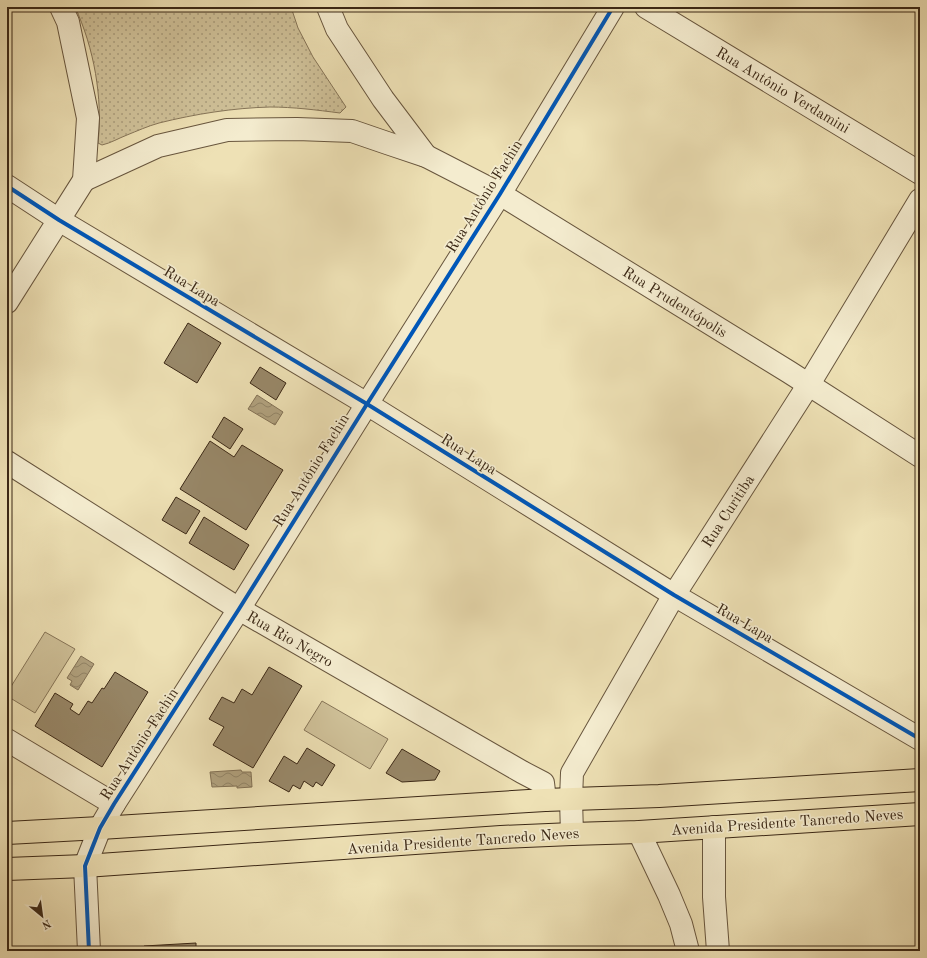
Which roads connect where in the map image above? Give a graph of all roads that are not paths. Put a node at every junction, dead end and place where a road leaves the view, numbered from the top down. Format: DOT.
graph roads {
  1 [pos="61,7"];
  2 [pos="328,7"];
  3 [pos="613,7"];
  4 [pos="646,7"];
  5 [pos="426,156"];
  6 [pos="920,173"];
  7 [pos="84,180"];
  8 [pos="7,186"];
  9 [pos="500,194"];
  10 [pos="920,200"];
  11 [pos="59,220"];
  12 [pos="7,302"];
  13 [pos="809,384"];
  14 [pos="367,404"];
  15 [pos="920,456"];
  16 [pos="7,462"];
  17 [pos="674,595"];
  18 [pos="239,609"];
  19 [pos="920,739"];
  20 [pos="7,740"];
  21 [pos="572,773"];
  22 [pos="920,780"];
  23 [pos="544,792"];
  24 [pos="571,799"];
  25 [pos="114,804"];
  26 [pos="920,814"];
  27 [pos="714,827"];
  28 [pos="100,828"];
  29 [pos="639,832"];
  30 [pos="7,833"];
  31 [pos="572,834"];
  32 [pos="85,866"];
  33 [pos="7,869"];
  34 [pos="89,951"];
  35 [pos="688,951"];
  36 [pos="718,951"];
  1 -- 7 [label="street"];
  2 -- 5 [label="street"];
  3 -- 9 [label="street, Rua Antônio Fachin"];
  4 -- 6 [label="street, Rua Antônio Verdamini"];
  5 -- 7 [label="street, Rua Prudentópolis"];
  5 -- 9 [label="street, Rua Prudentópolis"];
  7 -- 11 [label="street"];
  8 -- 11 [label="street, Rua Lapa"];
  9 -- 13 [label="street, Rua Prudentópolis"];
  9 -- 14 [label="street, Rua Antônio Fachin"];
  10 -- 13 [label="street, Rua Curitiba"];
  11 -- 12 [label="street"];
  11 -- 14 [label="street, Rua Lapa"];
  13 -- 15 [label="street, Rua Prudentópolis"];
  13 -- 17 [label="street, Rua Curitiba"];
  14 -- 17 [label="street, Rua Lapa"];
  14 -- 18 [label="street, Rua Antônio Fachin"];
  16 -- 18 [label="street, Rua Rio Negro"];
  17 -- 19 [label="street, Rua Lapa"];
  17 -- 21 [label="street, Rua Curitiba"];
  18 -- 23 [label="street, Rua Rio Negro"];
  18 -- 25 [label="street, Rua Antônio Fachin"];
  20 -- 25 [label="street"];
  21 -- 23 [label="street"];
  21 -- 24 [label="street, Rua Curitiba"];
  22 -- 24 [label="main road"];
  23 -- 24 [label="main road"];
  23 -- 28 [label="main road"];
  24 -- 31 [label="street, Rua Curitiba"];
  25 -- 28 [label="street, Rua Antônio Fachin"];
  26 -- 27 [label="main road, Avenida Presidente Tancredo Neves"];
  27 -- 29 [label="main road, Avenida Presidente Tancredo Neves"];
  27 -- 36 [label="street"];
  28 -- 30 [label="main road"];
  28 -- 32 [label="street, Rua Antônio Fachin"];
  29 -- 31 [label="main road, Avenida Presidente Tancredo Neves"];
  29 -- 35 [label="street"];
  31 -- 32 [label="main road, Avenida Presidente Tancredo Neves"];
  32 -- 33 [label="main road, Avenida Presidente Tancredo Neves"];
  32 -- 34 [label="street"];
}
